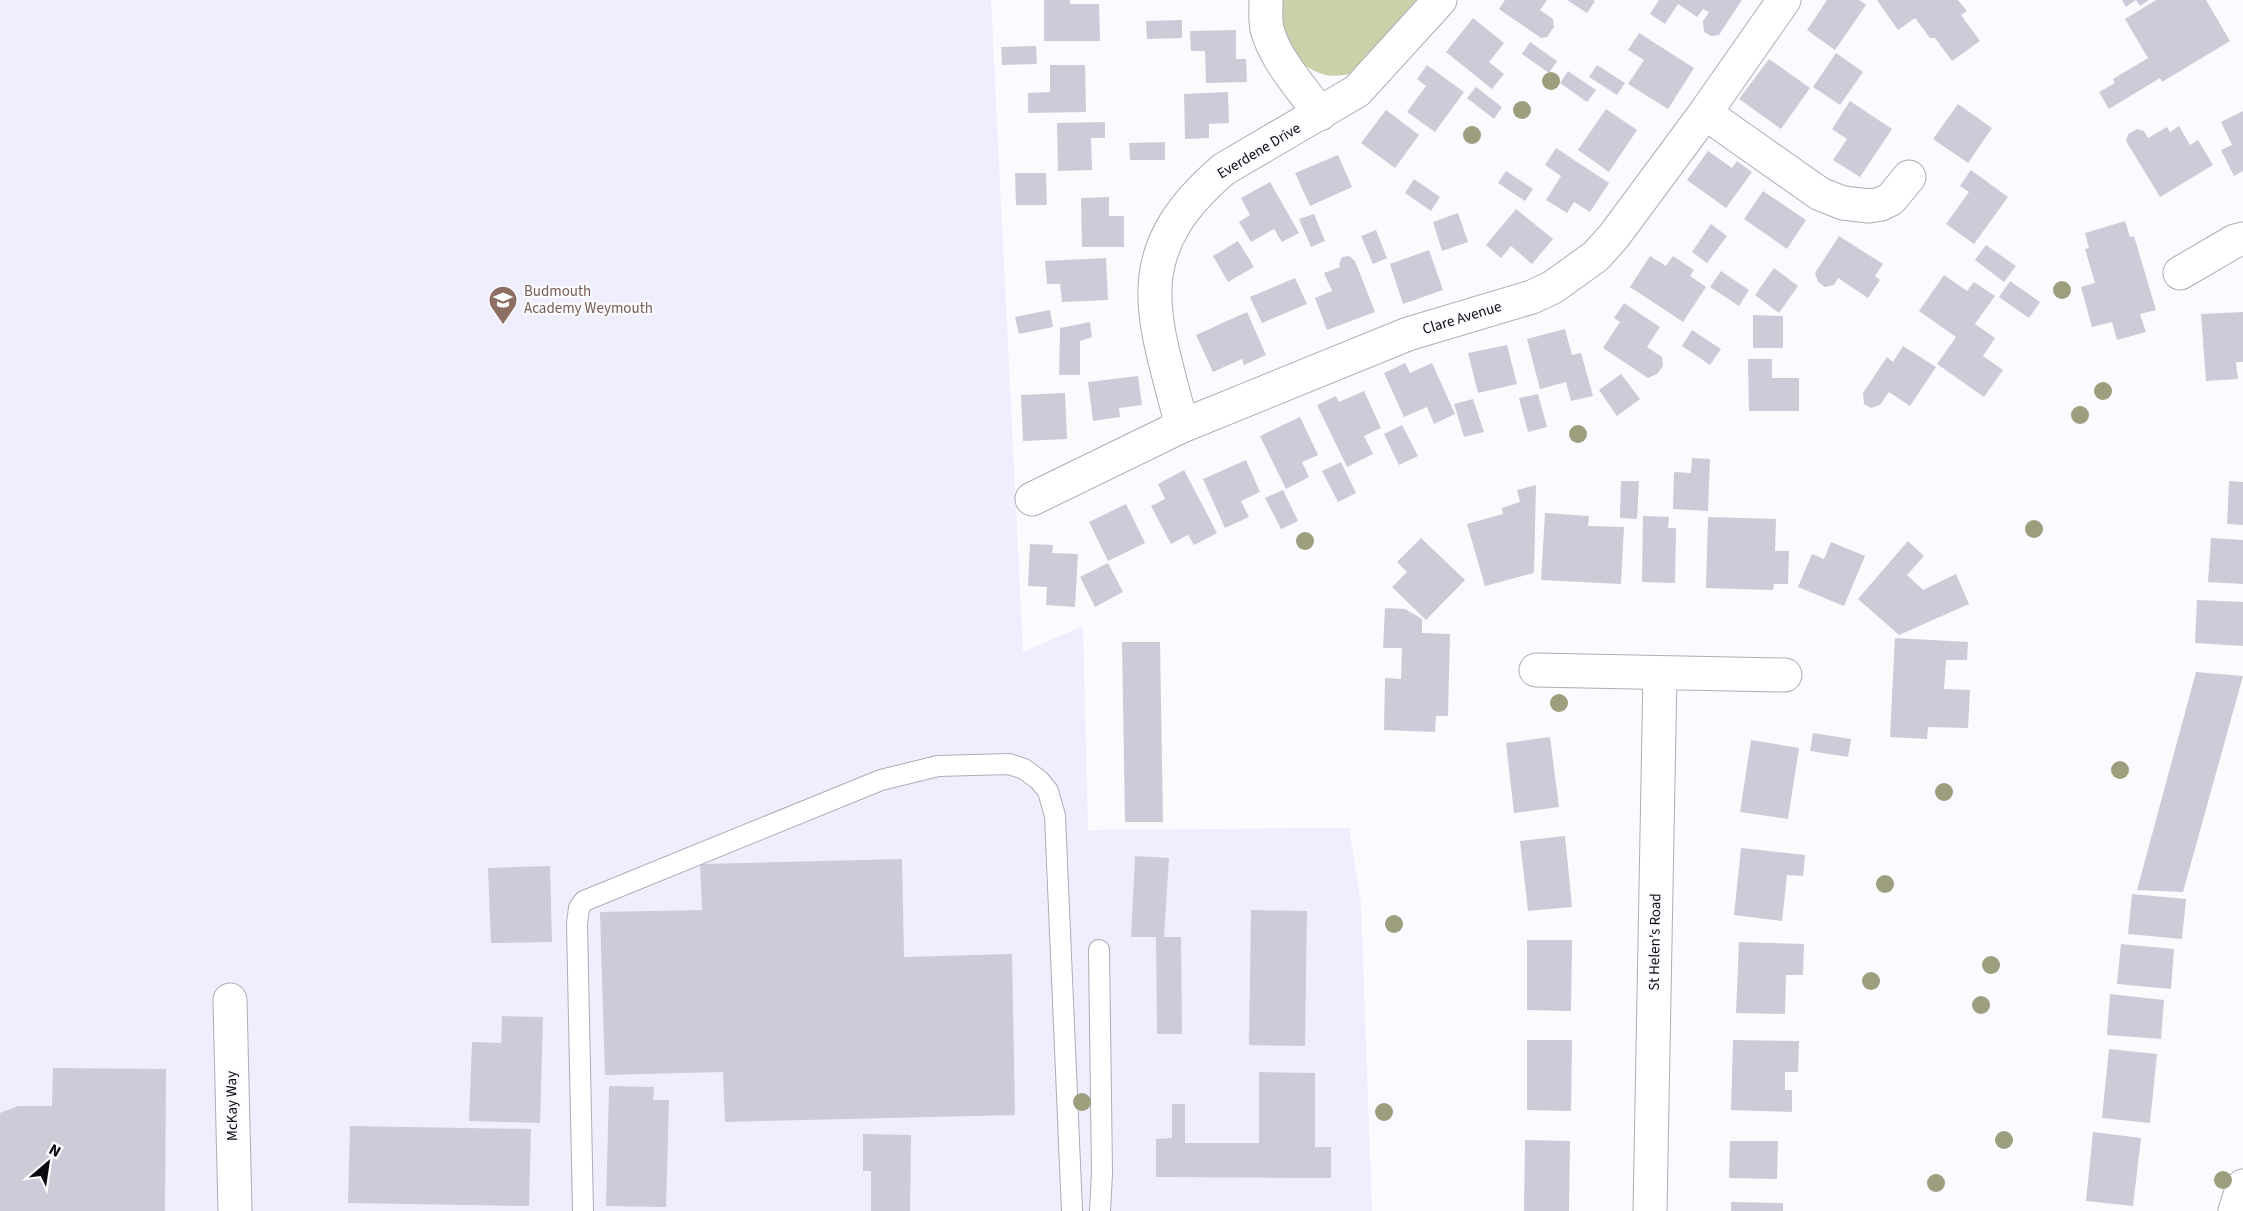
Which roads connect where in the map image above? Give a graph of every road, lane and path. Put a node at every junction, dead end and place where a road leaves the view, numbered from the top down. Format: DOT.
graph roads {
  1 [pos="1266,0"];
  2 [pos="1440,0"];
  3 [pos="1784,0"];
  4 [pos="1705,113"];
  5 [pos="1320,114"];
  6 [pos="1909,177"];
  7 [pos="2243,239"];
  8 [pos="2180,273"];
  9 [pos="1182,426"];
  10 [pos="1032,499"];
  11 [pos="1536,670"];
  12 [pos="1660,673"];
  13 [pos="1785,675"];
  14 [pos="1099,950"];
  15 [pos="230,1000"];
  16 [pos="2243,1186"];
  17 [pos="235,1211"];
  18 [pos="583,1211"];
  19 [pos="1072,1211"];
  20 [pos="1100,1211"];
  21 [pos="1650,1211"];
  22 [pos="2235,1211"];
  1 -- 5 [label="street"];
  2 -- 5 [label="street, Everdene Drive"];
  3 -- 4 [label="street, Clare Avenue"];
  4 -- 6 [label="street"];
  4 -- 9 [label="street, Clare Avenue"];
  5 -- 9 [label="street, Everdene Drive"];
  7 -- 8 [label="street"];
  9 -- 10 [label="street, Clare Avenue"];
  11 -- 12 [label="street"];
  12 -- 13 [label="street"];
  12 -- 21 [label="street, St Helen's Road"];
  14 -- 20 [label="lane"];
  15 -- 17 [label="street, McKay Way"];
  16 -- 22 [label="street"];
  18 -- 19 [label="lane"];
}
